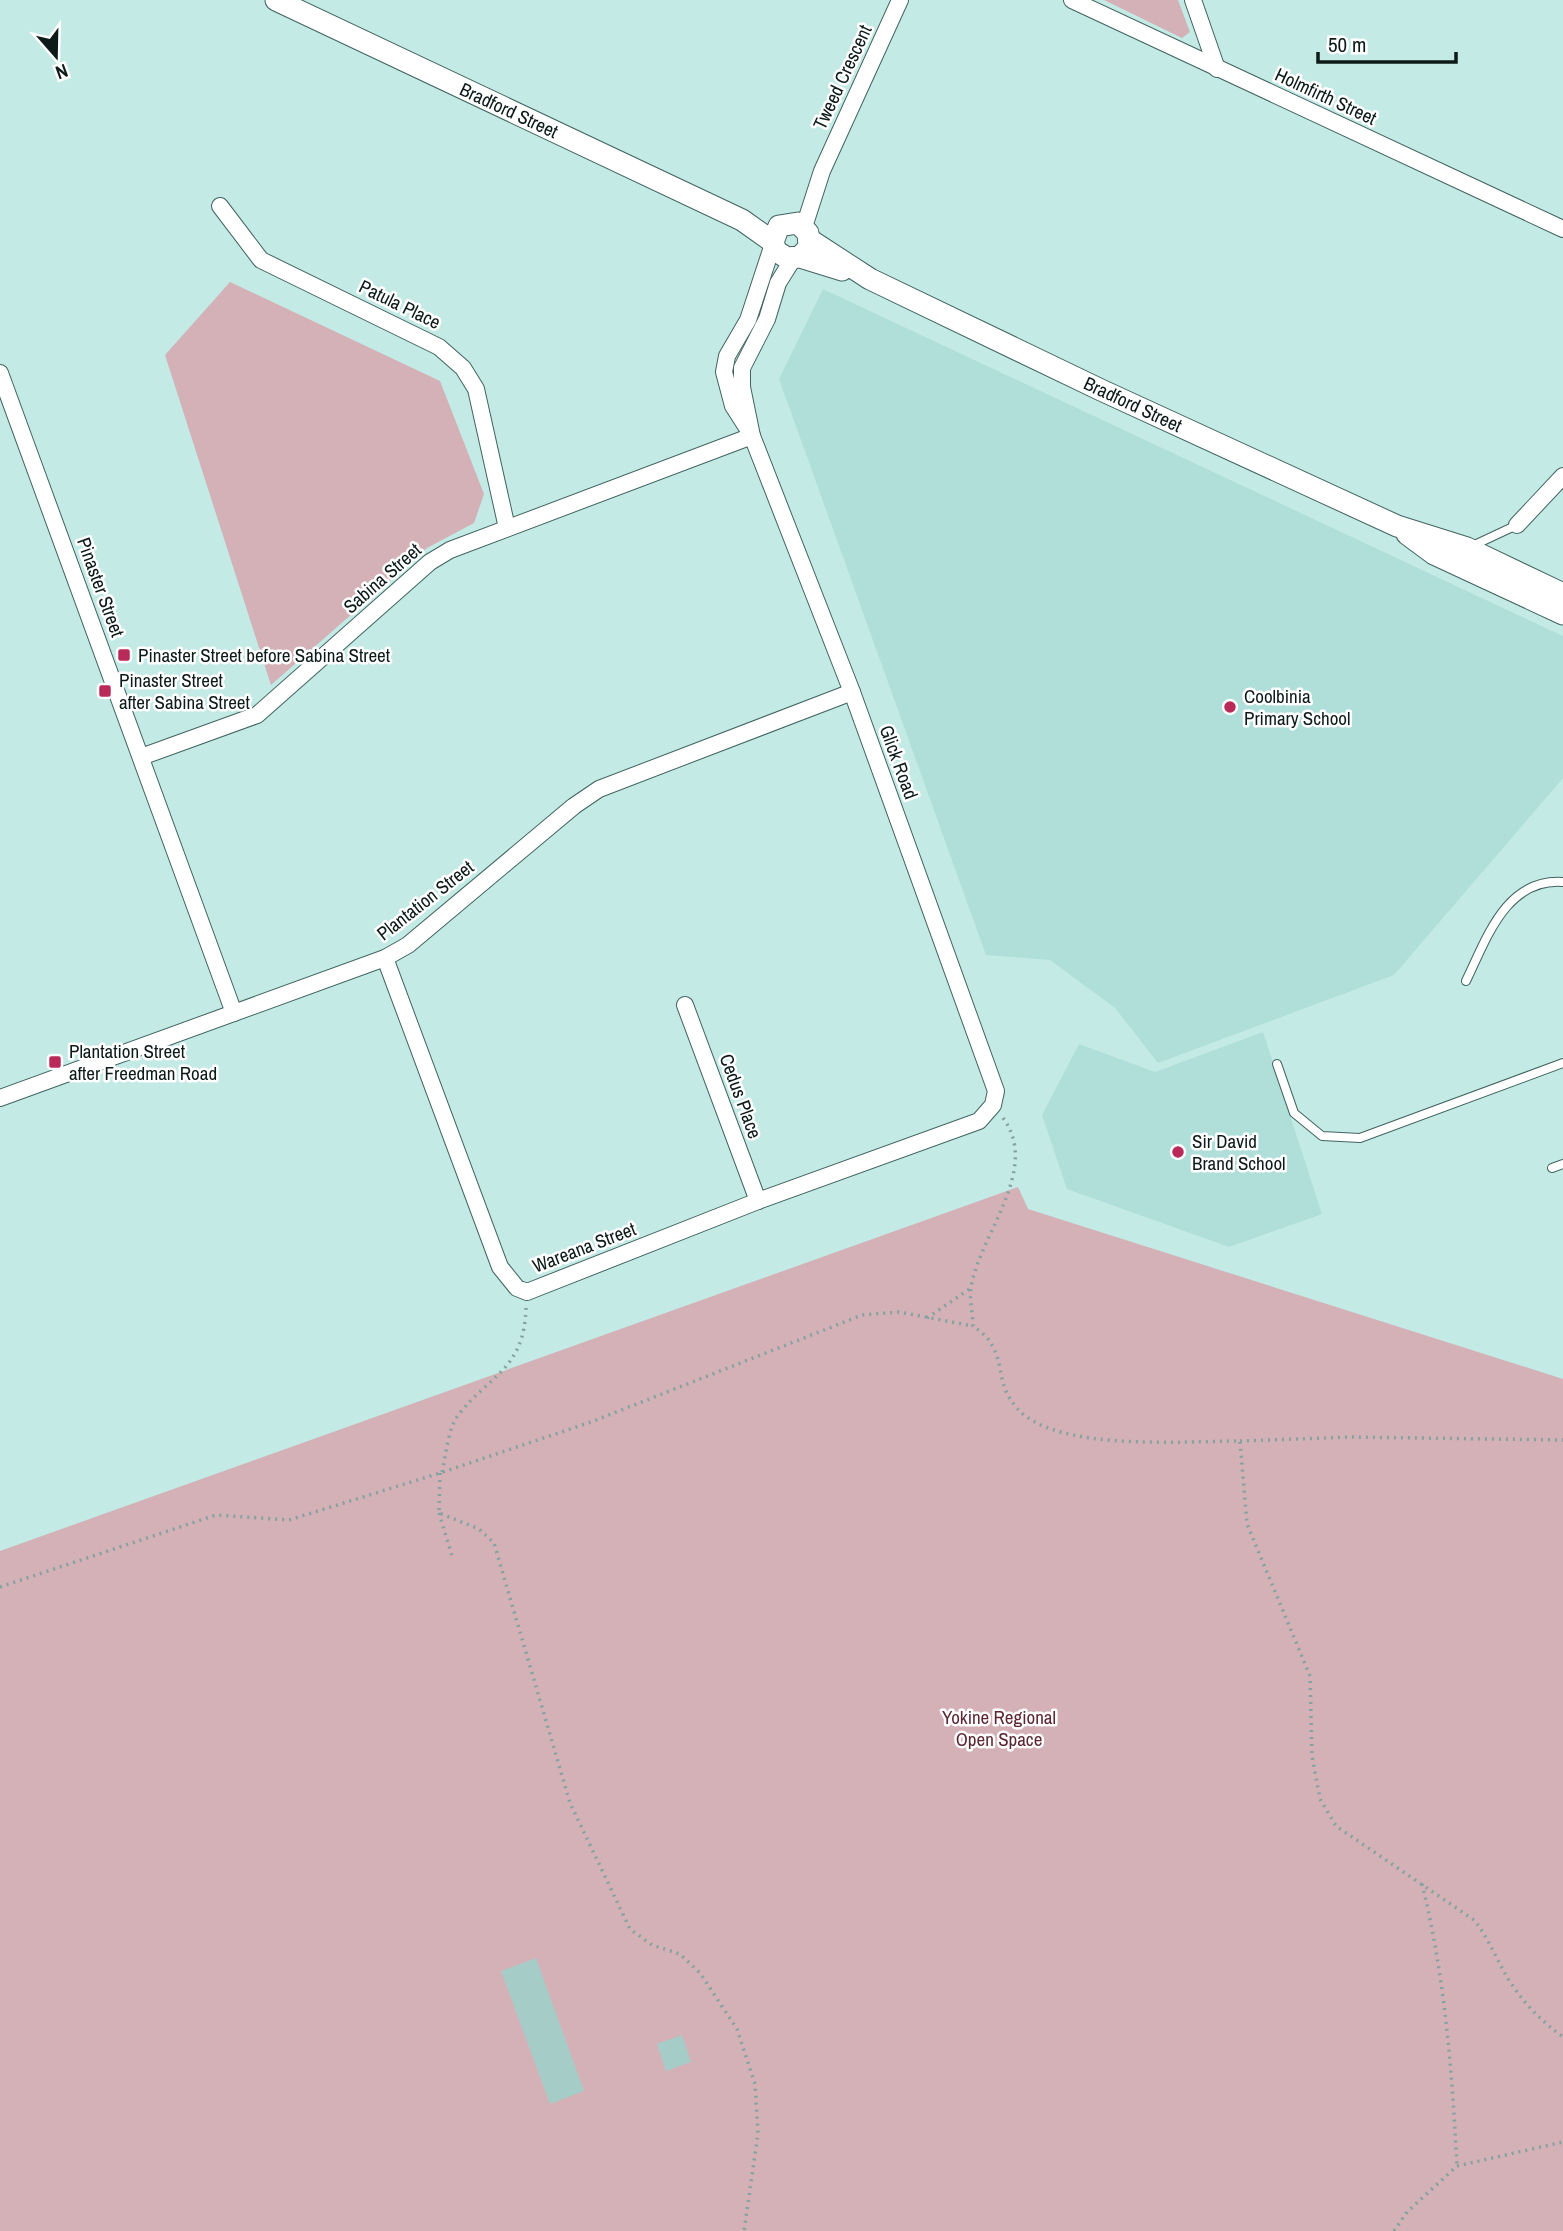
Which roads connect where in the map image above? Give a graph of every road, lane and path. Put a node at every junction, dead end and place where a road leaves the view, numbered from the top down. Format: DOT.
graph roads {
  1 [pos="276,0"];
  2 [pos="900,0"];
  3 [pos="1072,0"];
  4 [pos="1193,0"];
  5 [pos="1217,69"];
  6 [pos="220,206"];
  7 [pos="1563,229"];
  8 [pos="791,240"];
  9 [pos="0,373"];
  10 [pos="752,436"];
  11 [pos="1563,476"];
  12 [pos="1517,525"];
  13 [pos="1397,526"];
  14 [pos="507,528"];
  15 [pos="1467,548"];
  16 [pos="1563,594"];
  17 [pos="1563,614"];
  18 [pos="852,692"];
  19 [pos="141,757"];
  20 [pos="1563,882"];
  21 [pos="385,958"];
  22 [pos="1466,981"];
  23 [pos="685,1005"];
  24 [pos="234,1013"];
  25 [pos="1563,1063"];
  26 [pos="1278,1064"];
  27 [pos="0,1098"];
  28 [pos="993,1105"];
  29 [pos="1563,1164"];
  30 [pos="1552,1168"];
  31 [pos="758,1201"];
  32 [pos="971,1288"];
  33 [pos="527,1292"];
  34 [pos="926,1318"];
  35 [pos="973,1326"];
  36 [pos="1563,1440"];
  37 [pos="1240,1441"];
  38 [pos="441,1473"];
  39 [pos="439,1513"];
  40 [pos="453,1559"];
  41 [pos="0,1587"];
  42 [pos="1422,1884"];
  43 [pos="1563,2037"];
  44 [pos="1563,2142"];
  45 [pos="1457,2166"];
  46 [pos="744,2231"];
  47 [pos="1394,2231"];
  1 -- 8 [label="street, Bradford Street"];
  2 -- 8 [label="street, Tweed Crescent"];
  3 -- 5 [label="street, Holmfirth Street"];
  4 -- 5 [label="street"];
  5 -- 7 [label="street, Holmfirth Street"];
  6 -- 14 [label="street, Patula Place"];
  8 -- 10 [label="street, Glick Road"];
  8 -- 10 [label="street, Glick Road"];
  8 -- 13 [label="street, Bradford Street"];
  9 -- 19 [label="street, Pinaster Street"];
  10 -- 14 [label="street, Sabina Street"];
  10 -- 18 [label="street, Glick Road"];
  11 -- 12 [label="street"];
  12 -- 15 [label="lane"];
  13 -- 15 [label="street, Bradford Street"];
  13 -- 17 [label="street, Bradford Street"];
  14 -- 19 [label="street, Sabina Street"];
  15 -- 16 [label="street, Bradford Street"];
  18 -- 21 [label="street, Plantation Street"];
  18 -- 28 [label="street, Glick Road"];
  19 -- 24 [label="street, Pinaster Street"];
  20 -- 22 [label="lane"];
  21 -- 24 [label="street, Plantation Street"];
  21 -- 33 [label="street, Wareana Street"];
  23 -- 31 [label="street, Cedus Place"];
  24 -- 27 [label="street, Plantation Street"];
  25 -- 26 [label="lane"];
  28 -- 31 [label="street, Wareana Street"];
  28 -- 32 [label="path"];
  29 -- 30 [label="lane"];
  31 -- 33 [label="street, Wareana Street"];
  32 -- 34 [label="path"];
  32 -- 35 [label="path"];
  33 -- 38 [label="path"];
  34 -- 35 [label="path"];
  34 -- 38 [label="path"];
  35 -- 37 [label="path"];
  36 -- 37 [label="path"];
  37 -- 42 [label="path"];
  38 -- 39 [label="path"];
  38 -- 41 [label="path"];
  39 -- 40 [label="path"];
  39 -- 46 [label="path"];
  42 -- 43 [label="path"];
  42 -- 45 [label="path"];
  44 -- 45 [label="path"];
  45 -- 47 [label="path"];
}
